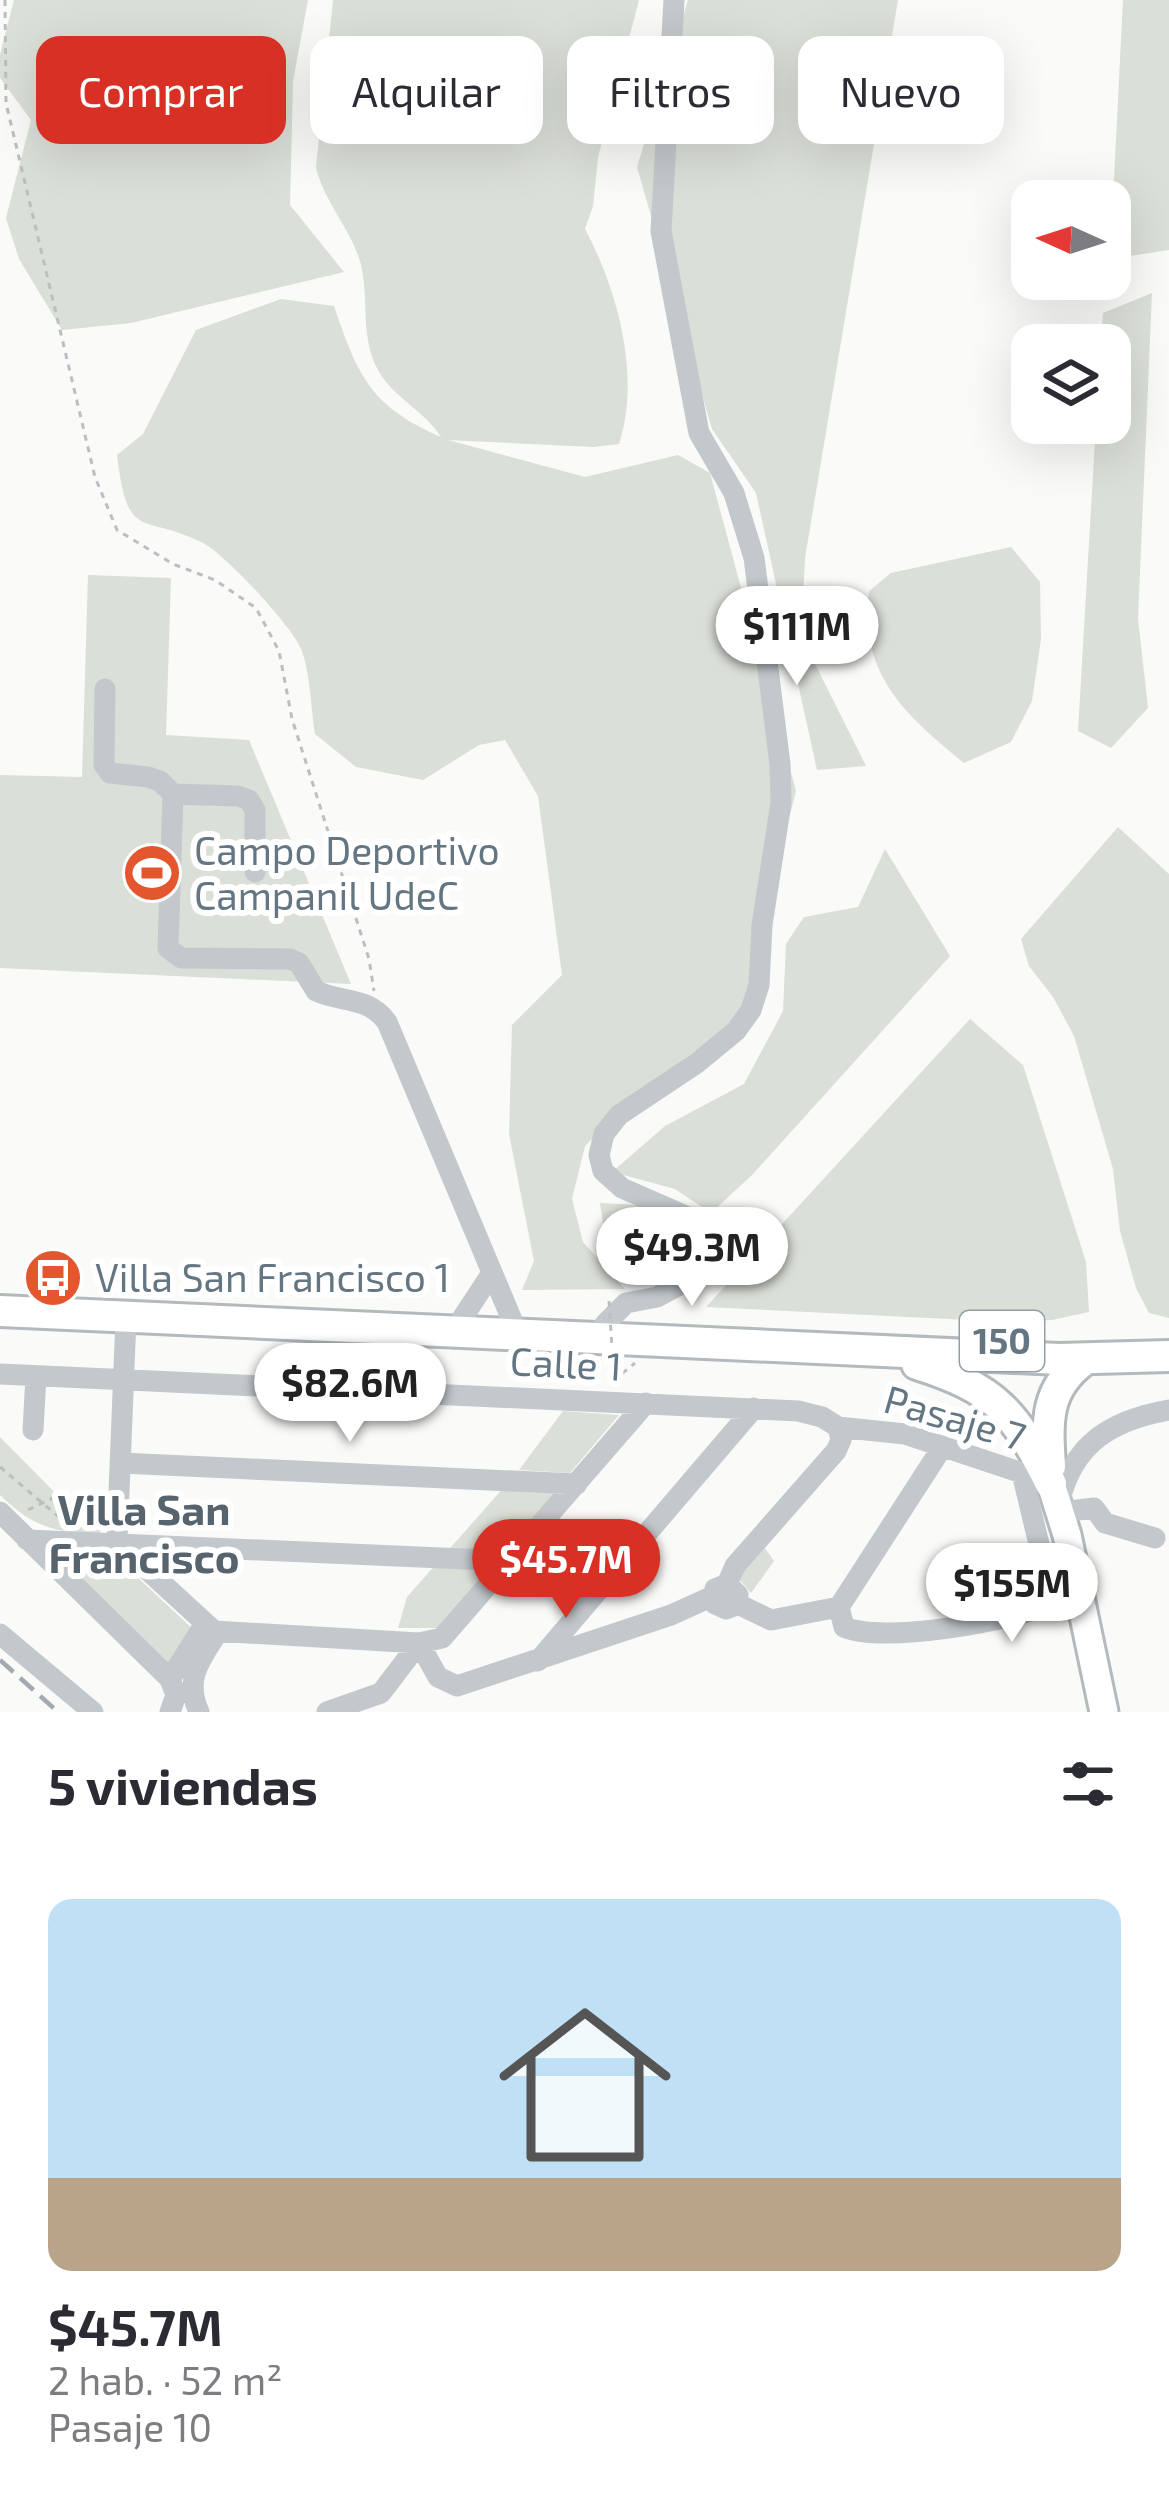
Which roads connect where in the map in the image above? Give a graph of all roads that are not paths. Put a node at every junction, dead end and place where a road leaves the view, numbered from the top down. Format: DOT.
graph roads {
  1 [pos="674,0"];
  2 [pos="105,689"];
  3 [pos="172,794"];
  4 [pos="255,872"];
  5 [pos="492,1274"];
  6 [pos="0,1295"];
  7 [pos="0,1311"];
  8 [pos="607,1313"];
  9 [pos="463,1317"];
  10 [pos="126,1318"];
  11 [pos="512,1320"];
  12 [pos="1169,1341"];
  13 [pos="877,1351"];
  14 [pos="1169,1356"];
  15 [pos="1084,1360"];
  16 [pos="0,1374"];
  17 [pos="35,1376"];
  18 [pos="1169,1377"];
  19 [pos="124,1380"];
  20 [pos="646,1403"];
  21 [pos="754,1408"];
  22 [pos="1169,1410"];
  23 [pos="838,1427"];
  24 [pos="34,1430"];
  25 [pos="943,1447"];
  26 [pos="121,1463"];
  27 [pos="1022,1473"];
  28 [pos="577,1484"];
  29 [pos="1060,1509"];
  30 [pos="2,1518"];
  31 [pos="1155,1538"];
  32 [pos="27,1540"];
  33 [pos="118,1544"];
  34 [pos="512,1561"];
  35 [pos="725,1594"];
  36 [pos="839,1606"];
  37 [pos="211,1629"];
  38 [pos="0,1634"];
  39 [pos="419,1643"];
  40 [pos="538,1660"];
  41 [pos="170,1679"];
  42 [pos="93,1712"];
  43 [pos="170,1712"];
  44 [pos="199,1712"];
  45 [pos="327,1712"];
  46 [pos="1103,1712"];
  1 -- 8 [label="street"];
  2 -- 3 [label="street"];
  3 -- 4 [label="street"];
  3 -- 5 [label="street"];
  5 -- 9 [label="street"];
  5 -- 11 [label="street"];
  6 -- 9 [label="highway, 150"];
  7 -- 10 [label="highway, 150"];
  8 -- 11 [label="highway, 150"];
  8 -- 12 [label="highway, 150"];
  9 -- 11 [label="highway, 150"];
  10 -- 13 [label="highway, 150"];
  10 -- 19 [label="street"];
  13 -- 15 [label="highway, 150"];
  13 -- 29 [label="highway"];
  14 -- 15 [label="highway, 150"];
  15 -- 18 [label="highway"];
  15 -- 29 [label="highway"];
  16 -- 17 [label="street, Calle 1"];
  17 -- 19 [label="street, Calle 1"];
  17 -- 24 [label="street"];
  19 -- 20 [label="street, Calle 1"];
  19 -- 26 [label="street"];
  20 -- 21 [label="street, Calle 1"];
  20 -- 28 [label="street"];
  21 -- 23 [label="street, Calle 1"];
  21 -- 40 [label="street"];
  22 -- 29 [label="street"];
  23 -- 25 [label="street, Pasaje 7"];
  23 -- 35 [label="street"];
  25 -- 27 [label="street, Pasaje 7"];
  25 -- 36 [label="street"];
  26 -- 28 [label="street"];
  26 -- 33 [label="street"];
  27 -- 29 [label="street, Pasaje 7"];
  27 -- 36 [label="street"];
  28 -- 34 [label="street"];
  29 -- 31 [label="street, Pasaje 7"];
  29 -- 46 [label="main road"];
  30 -- 32 [label="street"];
  32 -- 33 [label="street"];
  32 -- 41 [label="street"];
  33 -- 34 [label="street"];
  33 -- 37 [label="street"];
  34 -- 39 [label="street"];
  35 -- 36 [label="street"];
  35 -- 40 [label="street"];
  37 -- 39 [label="street"];
  37 -- 41 [label="street"];
  37 -- 44 [label="street"];
  38 -- 42 [label="street"];
  39 -- 40 [label="street"];
  39 -- 45 [label="street"];
  41 -- 43 [label="street"];
}
